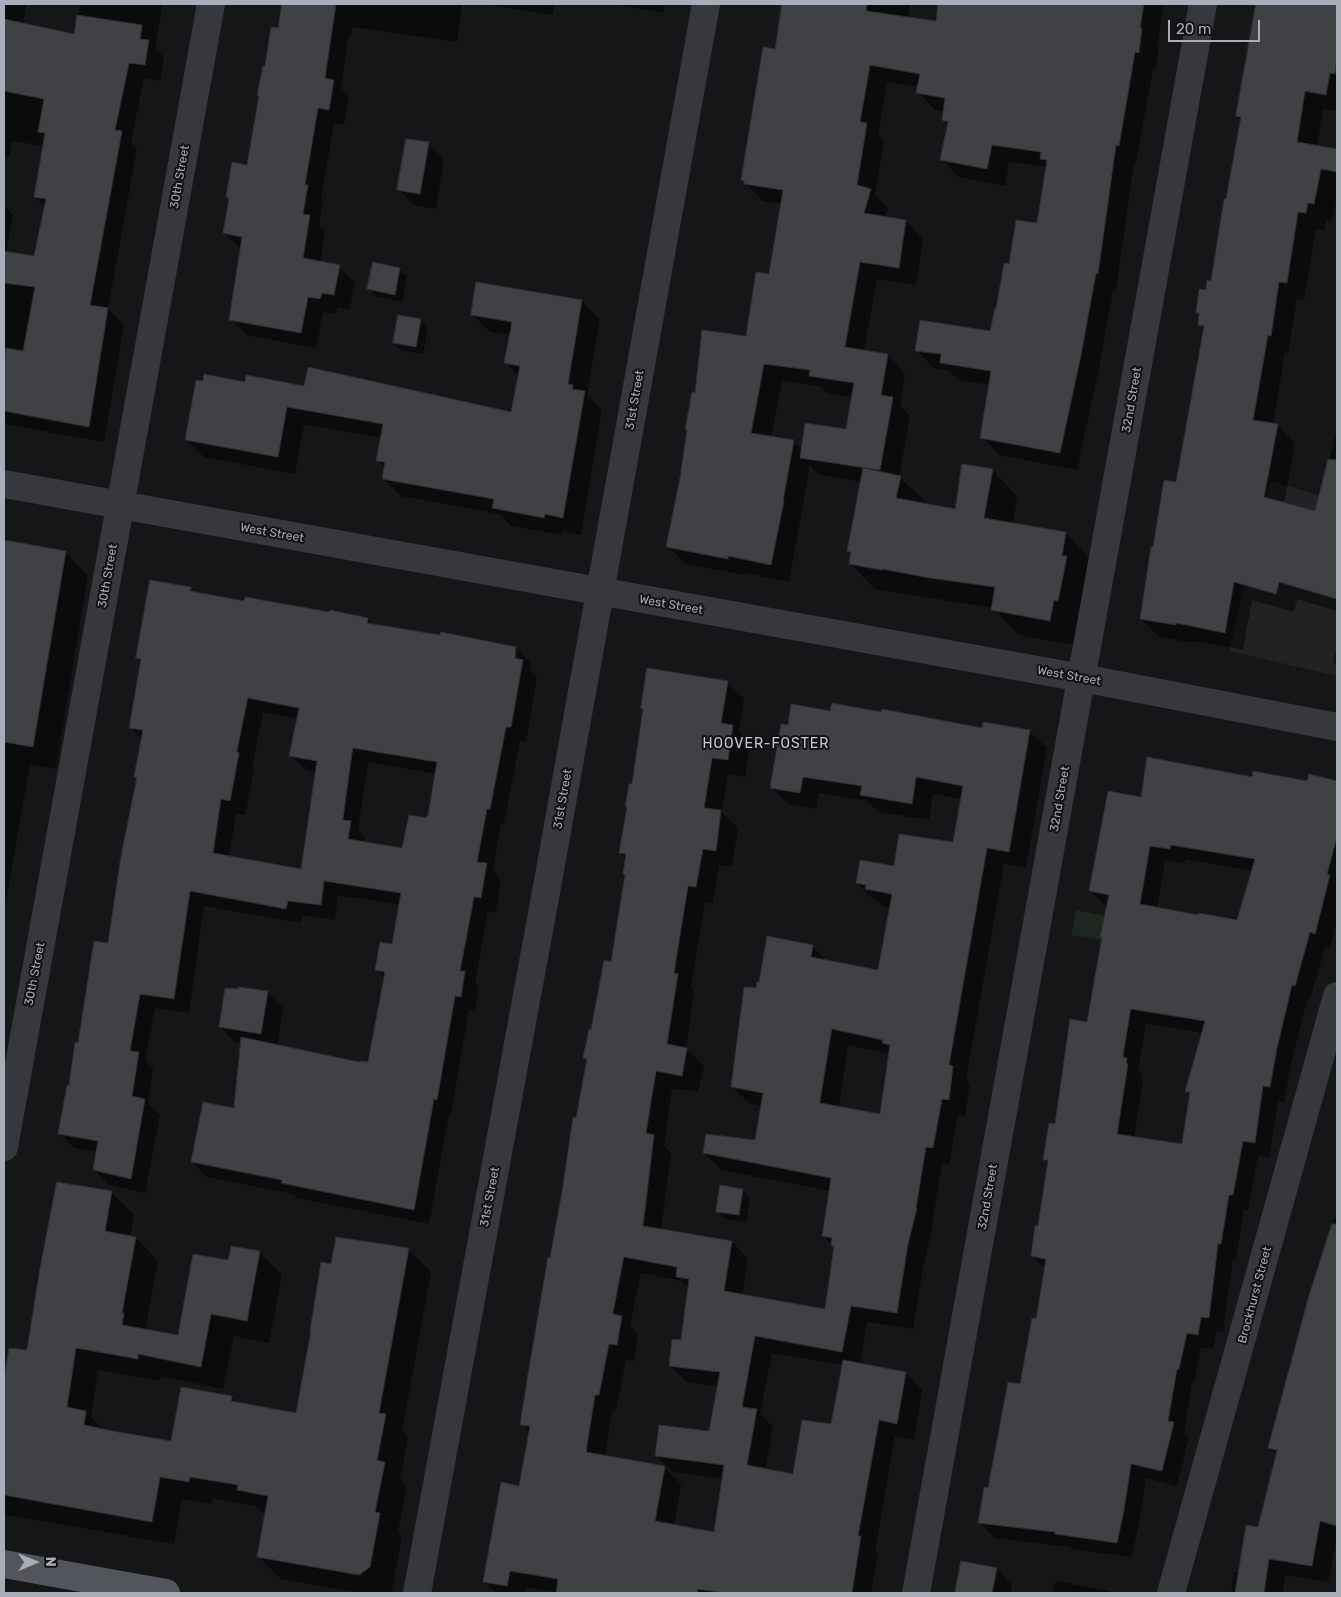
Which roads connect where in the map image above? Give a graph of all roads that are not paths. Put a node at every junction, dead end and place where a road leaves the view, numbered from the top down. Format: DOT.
graph roads {
  1 [pos="211,4"];
  2 [pos="706,4"];
  3 [pos="1203,4"];
  4 [pos="4,484"];
  5 [pos="121,505"];
  6 [pos="600,592"];
  7 [pos="1082,678"];
  8 [pos="1337,727"];
  9 [pos="1337,996"];
  10 [pos="4,1148"];
  11 [pos="4,1564"];
  12 [pos="166,1593"];
  13 [pos="417,1593"];
  14 [pos="916,1593"];
  15 [pos="1171,1593"];
  1 -- 5 [label="street, 30th Street"];
  2 -- 6 [label="street, 31st Street"];
  3 -- 7 [label="street, 32nd Street"];
  4 -- 5 [label="street, West Street"];
  5 -- 6 [label="street, West Street"];
  5 -- 10 [label="street, 30th Street"];
  6 -- 7 [label="street, West Street"];
  6 -- 13 [label="street, 31st Street"];
  7 -- 8 [label="street, West Street"];
  7 -- 14 [label="street, 32nd Street"];
  9 -- 15 [label="street, Brockhurst Street"];
  11 -- 12 [label="main road"];
}
